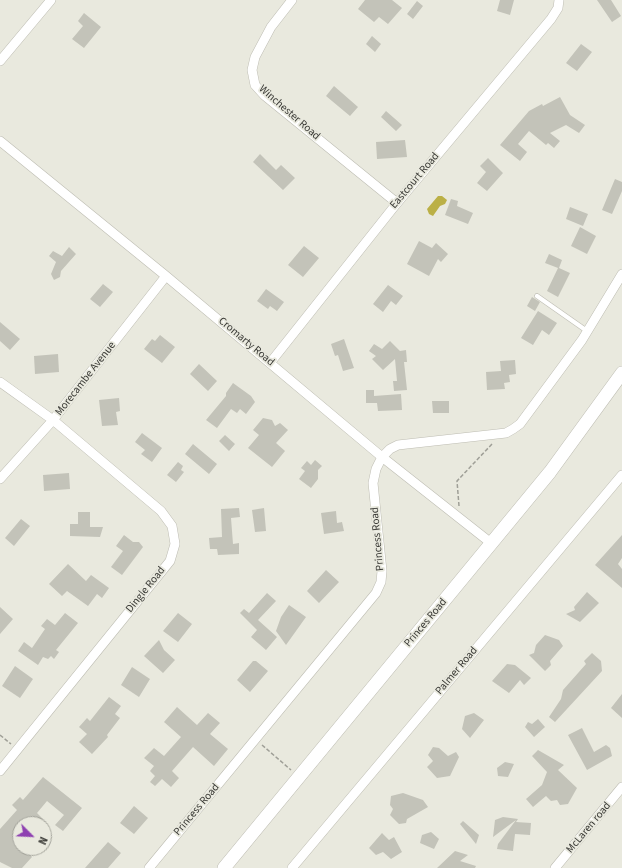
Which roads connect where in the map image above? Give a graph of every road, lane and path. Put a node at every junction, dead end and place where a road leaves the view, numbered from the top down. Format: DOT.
graph roads {
  1 [pos="51,0"];
  2 [pos="292,0"];
  3 [pos="559,0"];
  4 [pos="0,61"];
  5 [pos="0,141"];
  6 [pos="397,203"];
  7 [pos="622,274"];
  8 [pos="166,276"];
  9 [pos="537,296"];
  10 [pos="587,331"];
  11 [pos="270,363"];
  12 [pos="622,373"];
  13 [pos="0,382"];
  14 [pos="53,420"];
  15 [pos="500,434"];
  16 [pos="382,457"];
  17 [pos="622,475"];
  18 [pos="0,479"];
  19 [pos="462,520"];
  20 [pos="491,543"];
  21 [pos="0,735"];
  22 [pos="255,740"];
  23 [pos="16,750"];
  24 [pos="0,771"];
  25 [pos="298,776"];
  26 [pos="622,787"];
  27 [pos="149,868"];
  28 [pos="224,868"];
  29 [pos="292,868"];
  30 [pos="555,868"];
  1 -- 4 [label="street"];
  2 -- 6 [label="street, Winchester Road"];
  3 -- 6 [label="street, Eastcourt Road"];
  5 -- 8 [label="street, Cromarty Road"];
  6 -- 11 [label="street, Eastcourt Road"];
  7 -- 10 [label="street"];
  8 -- 11 [label="street, Cromarty Road"];
  8 -- 14 [label="street, Morecambe Avenue"];
  9 -- 10 [label="lane"];
  10 -- 15 [label="street"];
  11 -- 16 [label="street, Cromarty Road"];
  12 -- 20 [label="main road, Princes Road"];
  13 -- 14 [label="street, Dingle Road"];
  14 -- 18 [label="street, Morecambe Avenue"];
  14 -- 23 [label="street, Dingle Road"];
  15 -- 16 [label="street"];
  15 -- 19 [label="path"];
  16 -- 19 [label="street, Cromarty Road"];
  16 -- 22 [label="street, Princess Road"];
  17 -- 29 [label="street, Palmer Road"];
  19 -- 20 [label="street, Cromarty Road"];
  20 -- 25 [label="main road, Princes Road"];
  21 -- 23 [label="path"];
  22 -- 25 [label="path"];
  22 -- 27 [label="street, Princess Road"];
  23 -- 24 [label="street, Dingle Road"];
  25 -- 28 [label="main road, Princes Road"];
  26 -- 30 [label="street, McLaren road"];
}
